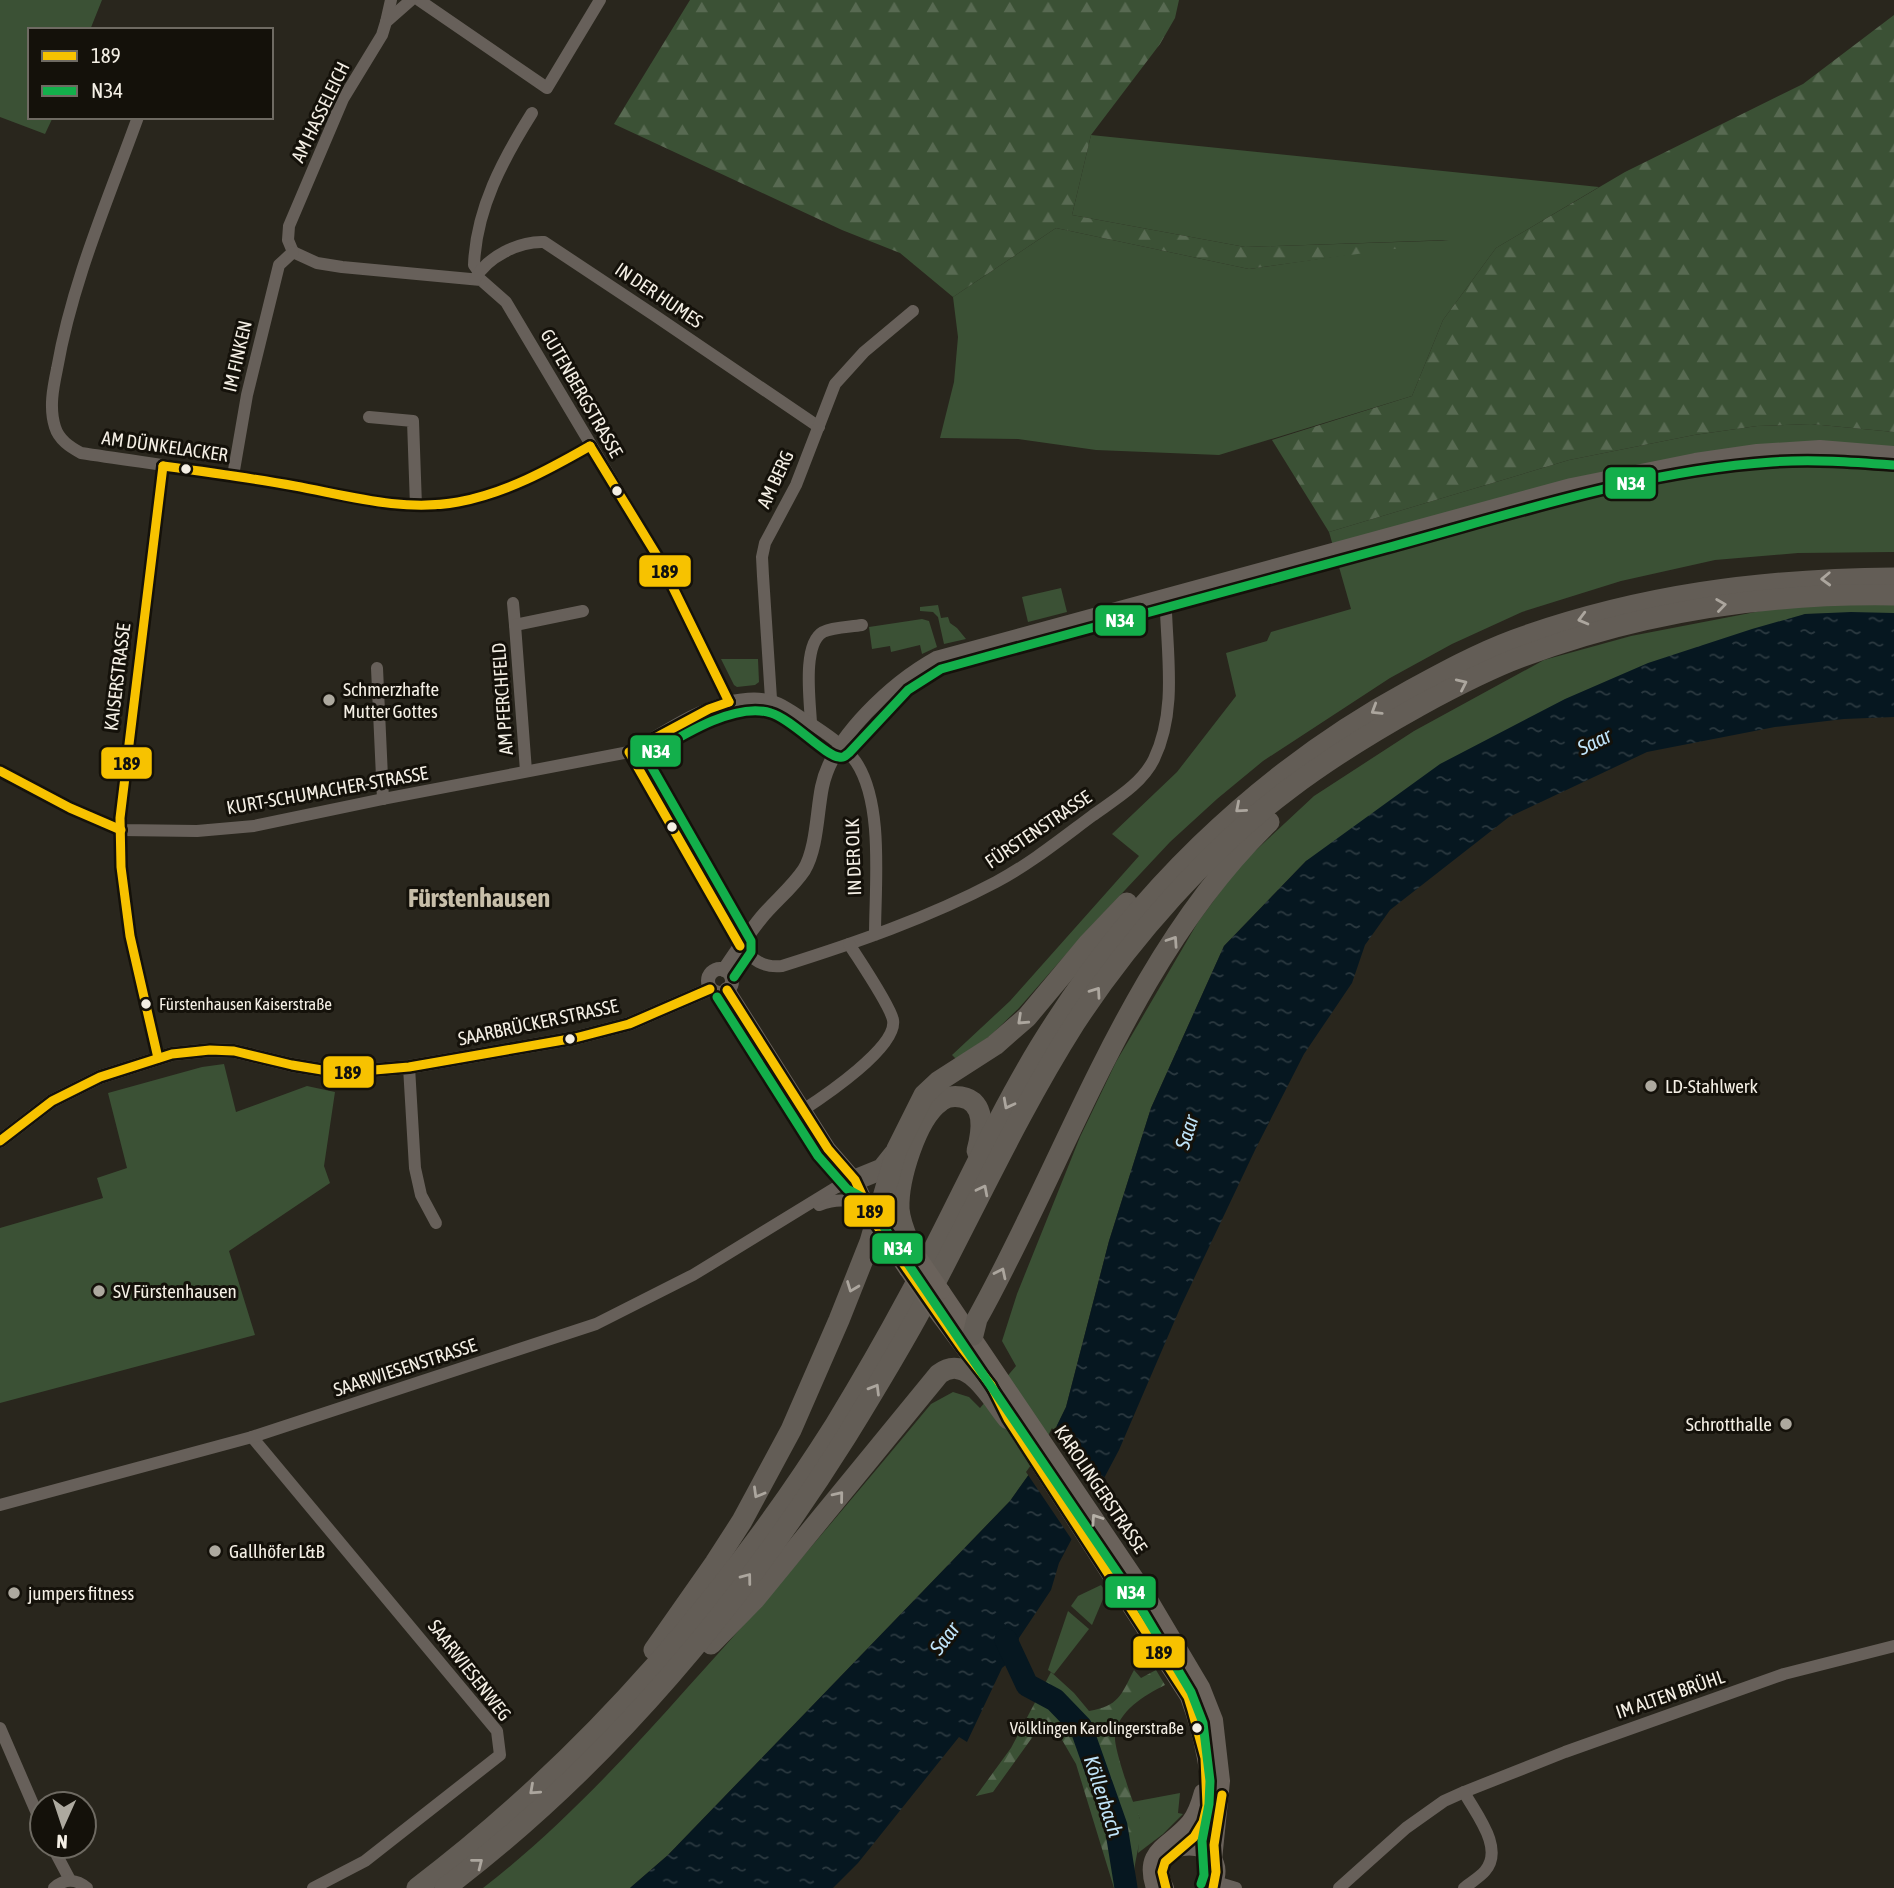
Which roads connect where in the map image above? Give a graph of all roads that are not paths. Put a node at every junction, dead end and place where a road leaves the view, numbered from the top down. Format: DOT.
graph roads {
  1 [pos="391,0"];
  2 [pos="411,0"];
  3 [pos="419,0"];
  4 [pos="600,0"];
  5 [pos="386,22"];
  6 [pos="532,113"];
  7 [pos="137,119"];
  8 [pos="293,252"];
  9 [pos="477,275"];
  10 [pos="913,311"];
  11 [pos="369,417"];
  12 [pos="819,427"];
  13 [pos="590,446"];
  14 [pos="1894,453"];
  15 [pos="163,466"];
  16 [pos="233,475"];
  17 [pos="416,506"];
  18 [pos="1894,578"];
  19 [pos="1894,595"];
  20 [pos="1162,598"];
  21 [pos="513,603"];
  22 [pos="1652,610"];
  23 [pos="583,611"];
  24 [pos="515,625"];
  25 [pos="862,625"];
  26 [pos="377,668"];
  27 [pos="771,699"];
  28 [pos="729,702"];
  29 [pos="811,723"];
  30 [pos="1360,740"];
  31 [pos="840,745"];
  32 [pos="629,752"];
  33 [pos="0,771"];
  34 [pos="526,771"];
  35 [pos="383,799"];
  36 [pos="121,830"];
  37 [pos="1210,835"];
  38 [pos="875,935"];
  39 [pos="849,944"];
  40 [pos="740,946"];
  41 [pos="724,970"];
  42 [pos="719,990"];
  43 [pos="158,1058"];
  44 [pos="409,1067"];
  45 [pos="803,1110"];
  46 [pos="0,1141"];
  47 [pos="897,1149"];
  48 [pos="970,1176"];
  49 [pos="855,1180"];
  50 [pos="875,1210"];
  51 [pos="799,1212"];
  52 [pos="436,1223"];
  53 [pos="913,1249"];
  54 [pos="972,1335"];
  55 [pos="992,1383"];
  56 [pos="1008,1419"];
  57 [pos="252,1437"];
  58 [pos="0,1505"];
  59 [pos="1894,1646"];
  60 [pos="626,1725"];
  61 [pos="0,1728"];
  62 [pos="584,1744"];
  63 [pos="1206,1780"];
  64 [pos="1464,1792"];
  65 [pos="28,1793"];
  66 [pos="1184,1846"];
  67 [pos="59,1860"];
  68 [pos="1214,1860"];
  69 [pos="69,1880"];
  70 [pos="1214,1885"];
  71 [pos="54,1888"];
  72 [pos="87,1888"];
  73 [pos="313,1888"];
  74 [pos="417,1888"];
  75 [pos="445,1888"];
  76 [pos="1154,1888"];
  77 [pos="1166,1888"];
  78 [pos="1236,1888"];
  79 [pos="1339,1888"];
  80 [pos="1464,1888"];
  1 -- 5 [label="street"];
  2 -- 5 [label="street, AM HASSELEICH"];
  3 -- 4 [label="street"];
  5 -- 8 [label="street, AM HASSELEICH"];
  6 -- 9 [label="street"];
  7 -- 15 [label="street, AM DÜNKELACKER"];
  8 -- 9 [label="street"];
  8 -- 16 [label="street, IM FINKEN"];
  9 -- 12 [label="street, IN DER HUMES"];
  9 -- 13 [label="street, GUTENBERGSTRASSE"];
  10 -- 12 [label="street, AM BERG"];
  11 -- 17 [label="street"];
  12 -- 27 [label="street, AM BERG"];
  13 -- 17 [label="street, AM DÜNKELACKER"];
  13 -- 28 [label="street, GUTENBERGSTRASSE"];
  14 -- 20 [label="street"];
  15 -- 16 [label="street, AM DÜNKELACKER"];
  15 -- 36 [label="street, KAISERSTRASSE"];
  16 -- 17 [label="street, AM DÜNKELACKER"];
  18 -- 22 [label="highway, one-way"];
  22 -- 19 [label="highway, one-way"];
  20 -- 31 [label="street"];
  20 -- 38 [label="street, FÜRSTENSTRASSE"];
  21 -- 24 [label="street, AM PFERCHFELD"];
  30 -- 22 [label="highway, one-way"];
  22 -- 37 [label="highway, one-way"];
  23 -- 24 [label="street, AM PFERCHFELD"];
  24 -- 34 [label="street, AM PFERCHFELD"];
  25 -- 29 [label="street"];
  26 -- 35 [label="street"];
  27 -- 28 [label="street, KURT-SCHUMACHER-STRASSE"];
  27 -- 29 [label="street, IN DER OLK"];
  28 -- 32 [label="street, KURT-SCHUMACHER-STRASSE"];
  29 -- 31 [label="street, IN DER OLK"];
  54 -- 30 [label="highway, one-way"];
  60 -- 30 [label="highway, one-way"];
  31 -- 38 [label="street, IN DER OLK"];
  31 -- 40 [label="street"];
  32 -- 34 [label="street, KURT-SCHUMACHER-STRASSE"];
  32 -- 40 [label="street"];
  33 -- 36 [label="street, KURT-SCHUMACHER-STRASSE"];
  34 -- 35 [label="street, KURT-SCHUMACHER-STRASSE"];
  35 -- 36 [label="street, KURT-SCHUMACHER-STRASSE"];
  36 -- 43 [label="street, KAISERSTRASSE"];
  37 -- 47 [label="highway, one-way"];
  37 -- 48 [label="highway, one-way"];
  38 -- 39 [label="street, FÜRSTENSTRASSE"];
  39 -- 40 [label="street, FÜRSTENSTRASSE"];
  39 -- 45 [label="street"];
  40 -- 41 [label="street"];
  41 -- 42 [label="street"];
  41 -- 42 [label="street"];
  42 -- 44 [label="street, SAARBRÜCKER STRASSE"];
  42 -- 45 [label="main road, KAROLINGERSTRASSE"];
  43 -- 44 [label="street, SAARBRÜCKER STRASSE"];
  43 -- 46 [label="street, SAARBRÜCKER STRASSE"];
  44 -- 52 [label="street"];
  45 -- 49 [label="main road, KAROLINGERSTRASSE"];
  47 -- 49 [label="highway"];
  47 -- 50 [label="highway"];
  48 -- 53 [label="highway"];
  48 -- 62 [label="highway"];
  49 -- 50 [label="main road, KAROLINGERSTRASSE"];
  49 -- 51 [label="street, SAARWIESENSTRASSE"];
  50 -- 51 [label="street, SAARWIESENSTRASSE"];
  50 -- 53 [label="main road, KAROLINGERSTRASSE"];
  50 -- 55 [label="main road, KAROLINGERSTRASSE, bridge"];
  50 -- 62 [label="highway, one-way"];
  51 -- 57 [label="street, SAARWIESENSTRASSE"];
  53 -- 54 [label="main road, KAROLINGERSTRASSE, bridge"];
  54 -- 55 [label="main road, KAROLINGERSTRASSE"];
  55 -- 56 [label="highway"];
  60 -- 55 [label="highway, one-way"];
  68 -- 55 [label="main road, KAROLINGERSTRASSE, one-way"];
  56 -- 63 [label="main road, KAROLINGERSTRASSE"];
  57 -- 58 [label="street, SAARWIESENSTRASSE"];
  57 -- 73 [label="street, SAARWIESENWEG"];
  59 -- 64 [label="street, IM ALTEN BRÜHL"];
  75 -- 60 [label="highway, one-way"];
  61 -- 65 [label="street"];
  62 -- 74 [label="highway, one-way"];
  63 -- 66 [label="main road, KAROLINGERSTRASSE"];
  63 -- 76 [label="main road"];
  64 -- 79 [label="street, IM ALTEN BRÜHL"];
  64 -- 80 [label="street"];
  66 -- 68 [label="main road"];
  66 -- 77 [label="main road, KAROLINGERSTRASSE"];
  67 -- 69 [label="street"];
  68 -- 70 [label="main road, KAROLINGERSTRASSE"];
  69 -- 71 [label="street"];
  69 -- 72 [label="street"];
  70 -- 78 [label="street"];
}
